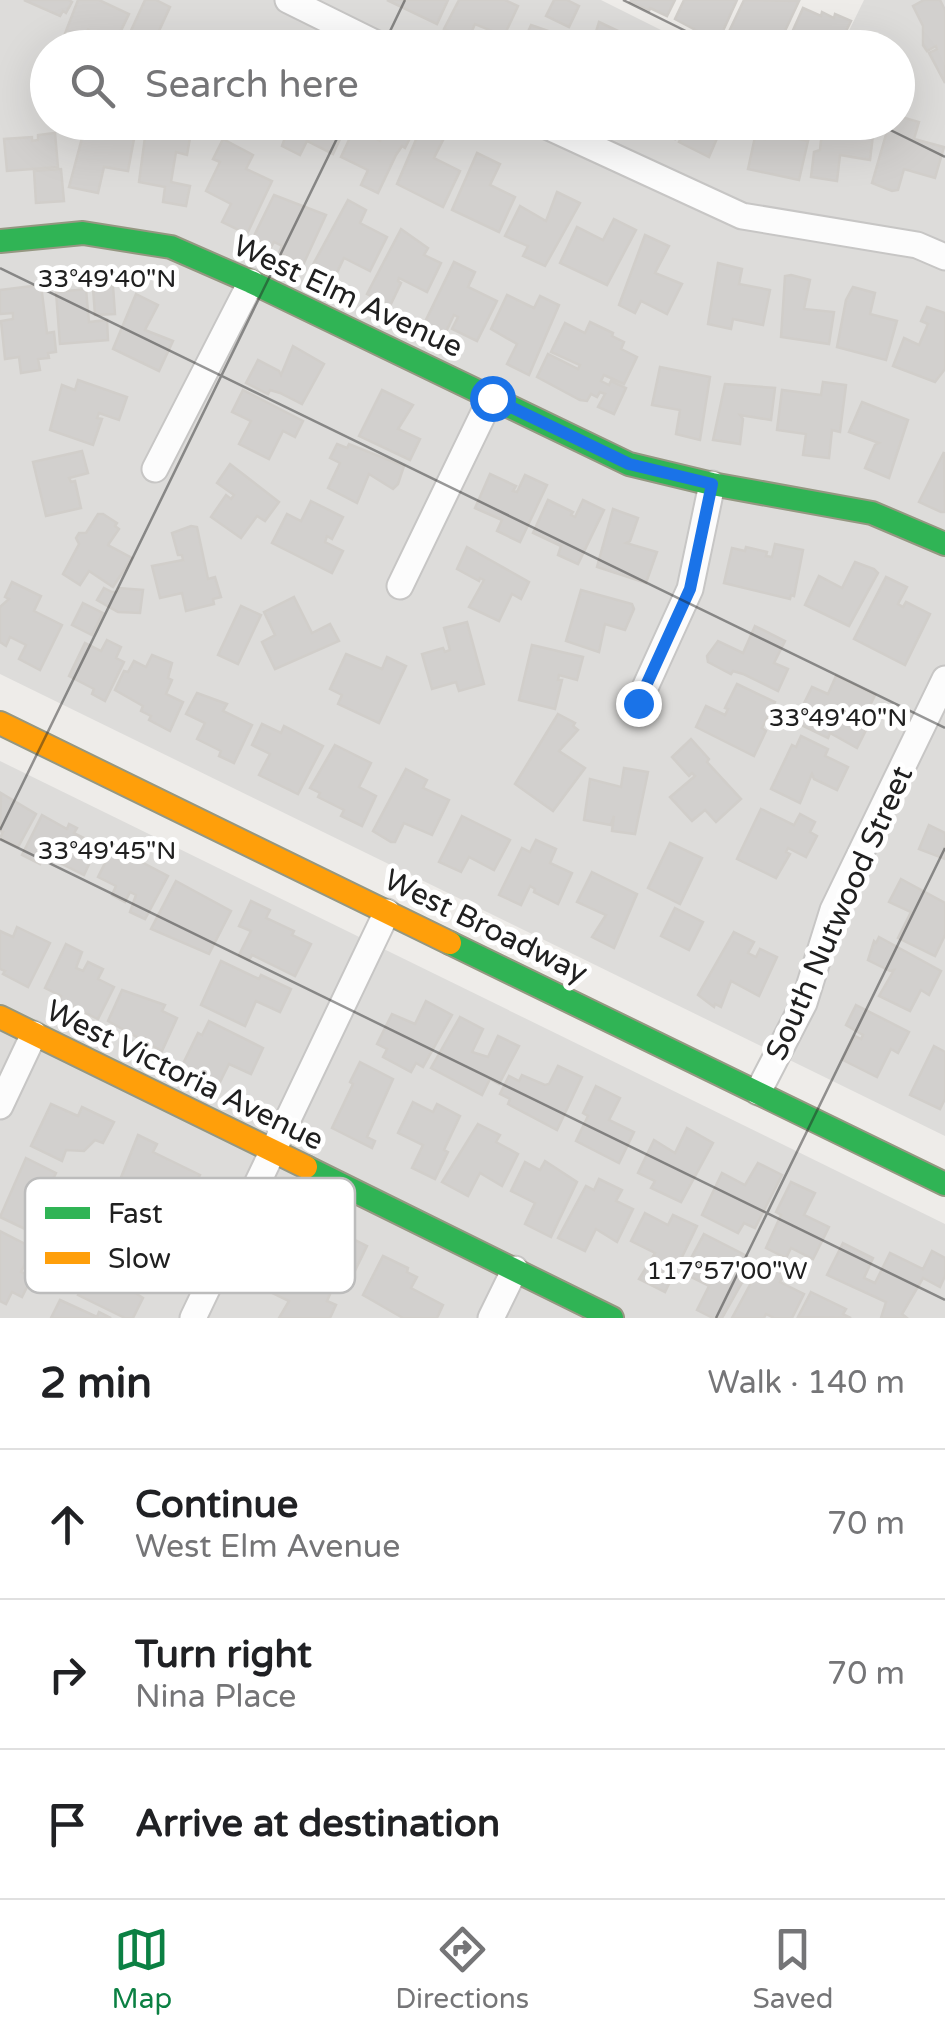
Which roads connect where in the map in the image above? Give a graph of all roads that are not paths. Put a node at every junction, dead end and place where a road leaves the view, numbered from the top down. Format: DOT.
graph roads {
  1 [pos="288,0"];
  2 [pos="349,30"];
  3 [pos="577,140"];
  4 [pos="0,242"];
  5 [pos="945,256"];
  6 [pos="252,282"];
  7 [pos="492,398"];
  8 [pos="155,470"];
  9 [pos="712,484"];
  10 [pos="945,544"];
  11 [pos="400,586"];
  12 [pos="945,679"];
  13 [pos="638,703"];
  14 [pos="0,723"];
  15 [pos="387,912"];
  16 [pos="0,1018"];
  17 [pos="34,1034"];
  18 [pos="758,1092"];
  19 [pos="0,1106"];
  20 [pos="272,1152"];
  21 [pos="260,1178"];
  22 [pos="326,1178"];
  23 [pos="945,1184"];
  24 [pos="355,1192"];
  25 [pos="515,1269"];
  26 [pos="206,1293"];
  27 [pos="194,1318"];
  28 [pos="491,1318"];
  29 [pos="612,1318"];
  1 -- 2 [label="street"];
  3 -- 5 [label="street"];
  4 -- 6 [label="street, West Elm Avenue"];
  6 -- 7 [label="street, West Elm Avenue"];
  6 -- 8 [label="street"];
  7 -- 9 [label="street, West Elm Avenue"];
  7 -- 11 [label="street"];
  9 -- 10 [label="street, West Elm Avenue"];
  9 -- 13 [label="street"];
  12 -- 18 [label="street, South Nutwood Street"];
  14 -- 15 [label="street, West Broadway"];
  15 -- 18 [label="street, West Broadway"];
  15 -- 20 [label="street"];
  16 -- 17 [label="street, West Victoria Avenue"];
  17 -- 19 [label="street"];
  17 -- 20 [label="street, West Victoria Avenue"];
  18 -- 23 [label="street, West Broadway"];
  20 -- 21 [label="street"];
  20 -- 22 [label="street, West Victoria Avenue"];
  24 -- 25 [label="street, West Victoria Avenue"];
  25 -- 28 [label="street"];
  25 -- 29 [label="street, West Victoria Avenue"];
  26 -- 27 [label="street"];
}
